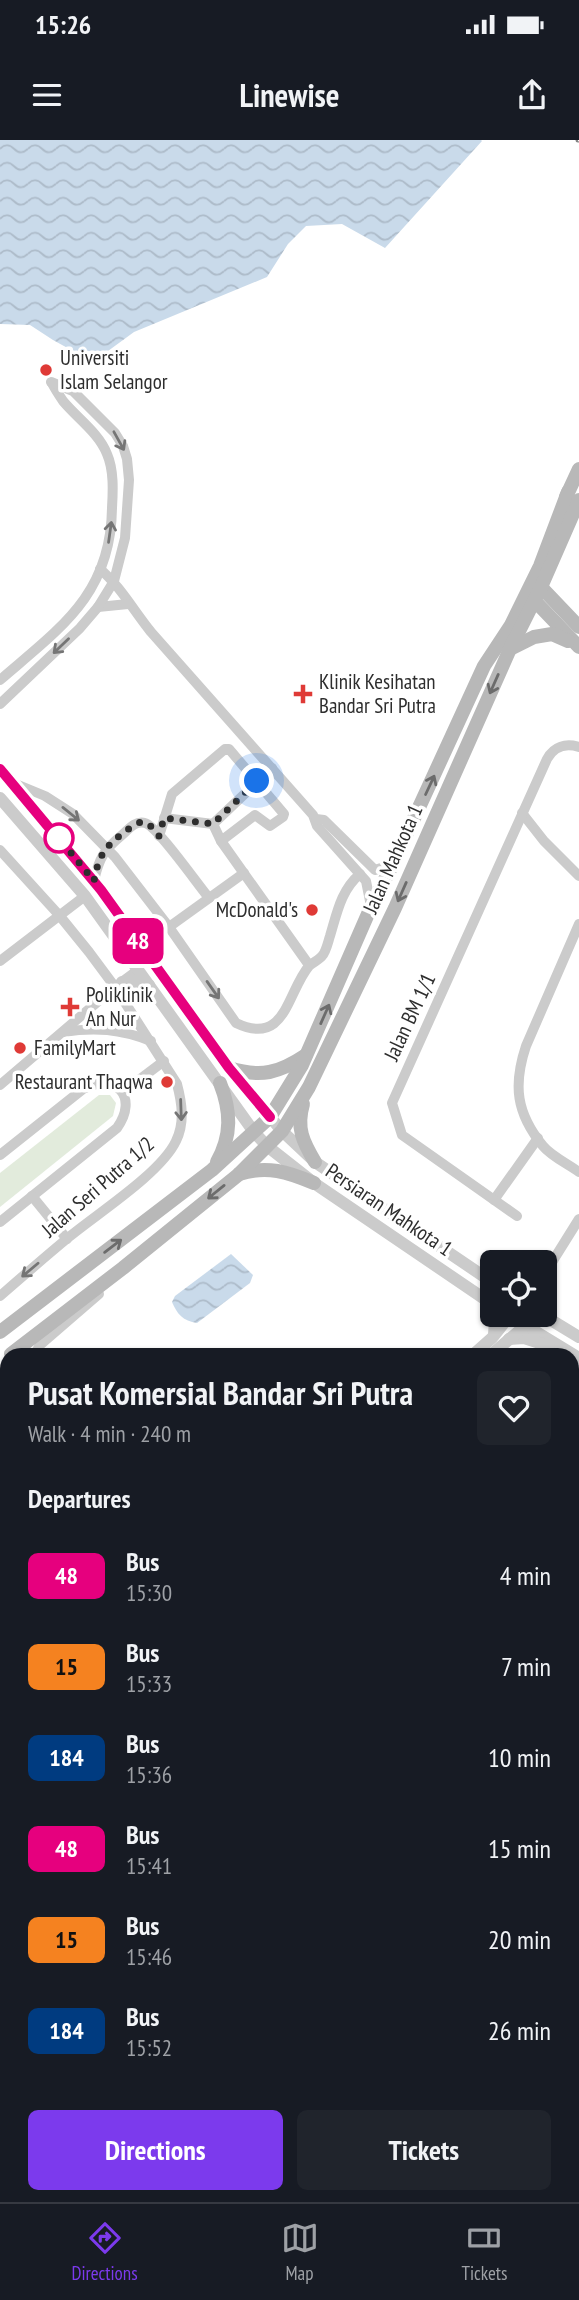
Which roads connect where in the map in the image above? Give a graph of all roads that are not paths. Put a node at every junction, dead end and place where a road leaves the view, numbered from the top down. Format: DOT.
graph roads {
  1 [pos="91,407"];
  2 [pos="79,418"];
  3 [pos="579,469"];
  4 [pos="574,496"];
  5 [pos="556,554"];
  6 [pos="100,569"];
  7 [pos="114,581"];
  8 [pos="535,592"];
  9 [pos="555,603"];
  10 [pos="128,604"];
  11 [pos="98,607"];
  12 [pos="579,628"];
  13 [pos="578,646"];
  14 [pos="503,648"];
  15 [pos="0,680"];
  16 [pos="0,704"];
  17 [pos="579,747"];
  18 [pos="272,768"];
  19 [pos="0,769"];
  20 [pos="257,781"];
  21 [pos="11,782"];
  22 [pos="0,798"];
  23 [pos="522,813"];
  24 [pos="164,818"];
  25 [pos="315,818"];
  26 [pos="213,824"];
  27 [pos="159,836"];
  28 [pos="221,841"];
  29 [pos="106,849"];
  30 [pos="0,850"];
  31 [pos="393,864"];
  32 [pos="82,866"];
  33 [pos="243,873"];
  34 [pos="360,874"];
  35 [pos="579,877"];
  36 [pos="73,881"];
  37 [pos="94,881"];
  38 [pos="85,896"];
  39 [pos="209,898"];
  40 [pos="72,906"];
  41 [pos="371,907"];
  42 [pos="59,915"];
  43 [pos="579,924"];
  44 [pos="169,927"];
  45 [pos="128,956"];
  46 [pos="0,961"];
  47 [pos="309,965"];
  48 [pos="138,970"];
  49 [pos="162,973"];
  50 [pos="119,985"];
  51 [pos="150,986"];
  52 [pos="62,1032"];
  53 [pos="151,1041"];
  54 [pos="307,1055"];
  55 [pos="164,1061"];
  56 [pos="229,1068"];
  57 [pos="220,1083"];
  58 [pos="0,1085"];
  59 [pos="309,1087"];
  60 [pos="123,1092"];
  61 [pos="270,1117"];
  62 [pos="282,1131"];
  63 [pos="254,1132"];
  64 [pos="538,1138"];
  65 [pos="267,1146"];
  66 [pos="0,1155"];
  67 [pos="315,1162"];
  68 [pos="212,1170"];
  69 [pos="579,1172"];
  70 [pos="238,1174"];
  71 [pos="314,1183"];
  72 [pos="32,1196"];
  73 [pos="494,1200"];
  74 [pos="517,1216"];
  75 [pos="579,1219"];
  76 [pos="0,1222"];
  77 [pos="67,1238"];
  78 [pos="557,1254"];
  79 [pos="123,1268"];
  80 [pos="480,1274"];
  81 [pos="479,1295"];
  82 [pos="0,1296"];
  83 [pos="557,1324"];
  84 [pos="494,1327"];
  85 [pos="500,1327"];
  86 [pos="521,1327"];
  87 [pos="537,1327"];
  88 [pos="0,1332"];
  89 [pos="494,1335"];
  90 [pos="579,1337"];
  91 [pos="509,1339"];
  92 [pos="19,1348"];
  93 [pos="38,1348"];
  94 [pos="480,1348"];
  95 [pos="499,1348"];
  96 [pos="557,1348"];
  97 [pos="563,1348"];
  1 -- 2 [label="street"];
  1 -- 2 [label="street"];
  1 -- 7 [label="street, one-way"];
  6 -- 2 [label="street, one-way"];
  3 -- 4 [label="main road"];
  4 -- 5 [label="main road"];
  4 -- 8 [label="main road"];
  4 -- 14 [label="main road"];
  5 -- 8 [label="main road"];
  5 -- 9 [label="main road"];
  6 -- 7 [label="street"];
  6 -- 15 [label="street"];
  7 -- 10 [label="street"];
  7 -- 11 [label="street"];
  8 -- 9 [label="main road"];
  8 -- 13 [label="main road"];
  8 -- 14 [label="main road, Jalan Mahkota 1"];
  9 -- 12 [label="main road"];
  10 -- 11 [label="street"];
  10 -- 18 [label="street"];
  11 -- 16 [label="street, one-way"];
  13 -- 14 [label="main road"];
  31 -- 14 [label="main road, Jalan Mahkota 1, one-way"];
  14 -- 59 [label="main road, Jalan Mahkota 1, one-way"];
  17 -- 23 [label="street, Jalan BM 1/1"];
  18 -- 20 [label="street"];
  18 -- 25 [label="street"];
  19 -- 21 [label="street, Persiaran Mahkota 1"];
  20 -- 24 [label="street"];
  20 -- 26 [label="street"];
  20 -- 28 [label="street"];
  21 -- 29 [label="street, one-way"];
  21 -- 32 [label="street, Persiaran Mahkota 1"];
  22 -- 36 [label="street, Persiaran Mahkota 1"];
  23 -- 35 [label="street"];
  23 -- 73 [label="street, Jalan BM 1/1"];
  24 -- 26 [label="street"];
  24 -- 27 [label="street"];
  25 -- 31 [label="street"];
  25 -- 34 [label="street"];
  26 -- 28 [label="street"];
  27 -- 29 [label="street"];
  27 -- 39 [label="street"];
  28 -- 33 [label="street"];
  29 -- 37 [label="street"];
  29 -- 44 [label="street"];
  30 -- 42 [label="street, Jalan Seri Putra 1/2"];
  31 -- 41 [label="main road, Jalan Mahkota 1"];
  32 -- 37 [label="street, Persiaran Mahkota 1"];
  32 -- 38 [label="street"];
  33 -- 39 [label="street"];
  33 -- 47 [label="street"];
  34 -- 41 [label="street"];
  34 -- 47 [label="street"];
  36 -- 38 [label="street, Persiaran Mahkota 1"];
  36 -- 40 [label="street"];
  37 -- 49 [label="street, Persiaran Mahkota 1"];
  38 -- 40 [label="street"];
  38 -- 45 [label="street, Persiaran Mahkota 1"];
  39 -- 44 [label="street"];
  40 -- 42 [label="street"];
  54 -- 41 [label="main road, Jalan Mahkota 1, one-way"];
  42 -- 46 [label="street"];
  42 -- 50 [label="street, Jalan Seri Putra 1/2"];
  43 -- 64 [label="street"];
  44 -- 47 [label="street, one-way"];
  45 -- 48 [label="street, Persiaran Mahkota 1"];
  45 -- 50 [label="street"];
  48 -- 49 [label="street"];
  48 -- 50 [label="street"];
  48 -- 51 [label="street, Persiaran Mahkota 1"];
  49 -- 56 [label="street, Persiaran Mahkota 1"];
  50 -- 51 [label="street"];
  50 -- 52 [label="street"];
  50 -- 53 [label="street, Jalan Seri Putra 1/2"];
  51 -- 57 [label="street, Persiaran Mahkota 1"];
  52 -- 53 [label="street"];
  52 -- 58 [label="street"];
  53 -- 55 [label="street, Jalan Seri Putra 1/2"];
  54 -- 56 [label="main road"];
  54 -- 61 [label="main road, Jalan Mahkota 1"];
  55 -- 60 [label="street"];
  55 -- 77 [label="street, Jalan Seri Putra 1/2, one-way"];
  56 -- 61 [label="street, Persiaran Mahkota 1"];
  57 -- 63 [label="street, Persiaran Mahkota 1"];
  57 -- 68 [label="main road"];
  59 -- 62 [label="main road, Jalan Mahkota 1"];
  59 -- 67 [label="main road"];
  60 -- 66 [label="street"];
  60 -- 72 [label="street"];
  61 -- 62 [label="street, Persiaran Mahkota 1"];
  61 -- 63 [label="main road, Jalan Mahkota 1"];
  62 -- 65 [label="main road, Jalan Mahkota 1"];
  62 -- 67 [label="street, Persiaran Mahkota 1"];
  63 -- 65 [label="street, Persiaran Mahkota 1"];
  63 -- 68 [label="main road, Jalan Mahkota 1"];
  64 -- 69 [label="street"];
  64 -- 73 [label="street"];
  65 -- 70 [label="main road, Jalan Mahkota 1"];
  65 -- 71 [label="street, Persiaran Mahkota 1"];
  67 -- 80 [label="street, Persiaran Mahkota 1"];
  88 -- 68 [label="main road, Jalan Mahkota 1, one-way"];
  70 -- 71 [label="main road"];
  70 -- 79 [label="main road, Jalan Mahkota 1, one-way"];
  71 -- 81 [label="street, Persiaran Mahkota 1"];
  72 -- 76 [label="street"];
  72 -- 77 [label="street"];
  73 -- 74 [label="street, Jalan BM 1/1"];
  75 -- 78 [label="street"];
  77 -- 82 [label="street, Jalan Seri Putra 1/2, one-way"];
  79 -- 92 [label="main road, Jalan Mahkota 1"];
  79 -- 93 [label="street"];
  83 -- 90 [label="street"];
  84 -- 89 [label="street"];
  85 -- 89 [label="street"];
  86 -- 91 [label="street"];
  87 -- 97 [label="street"];
  89 -- 94 [label="street"];
  91 -- 95 [label="street"];
  91 -- 96 [label="street"];
}
